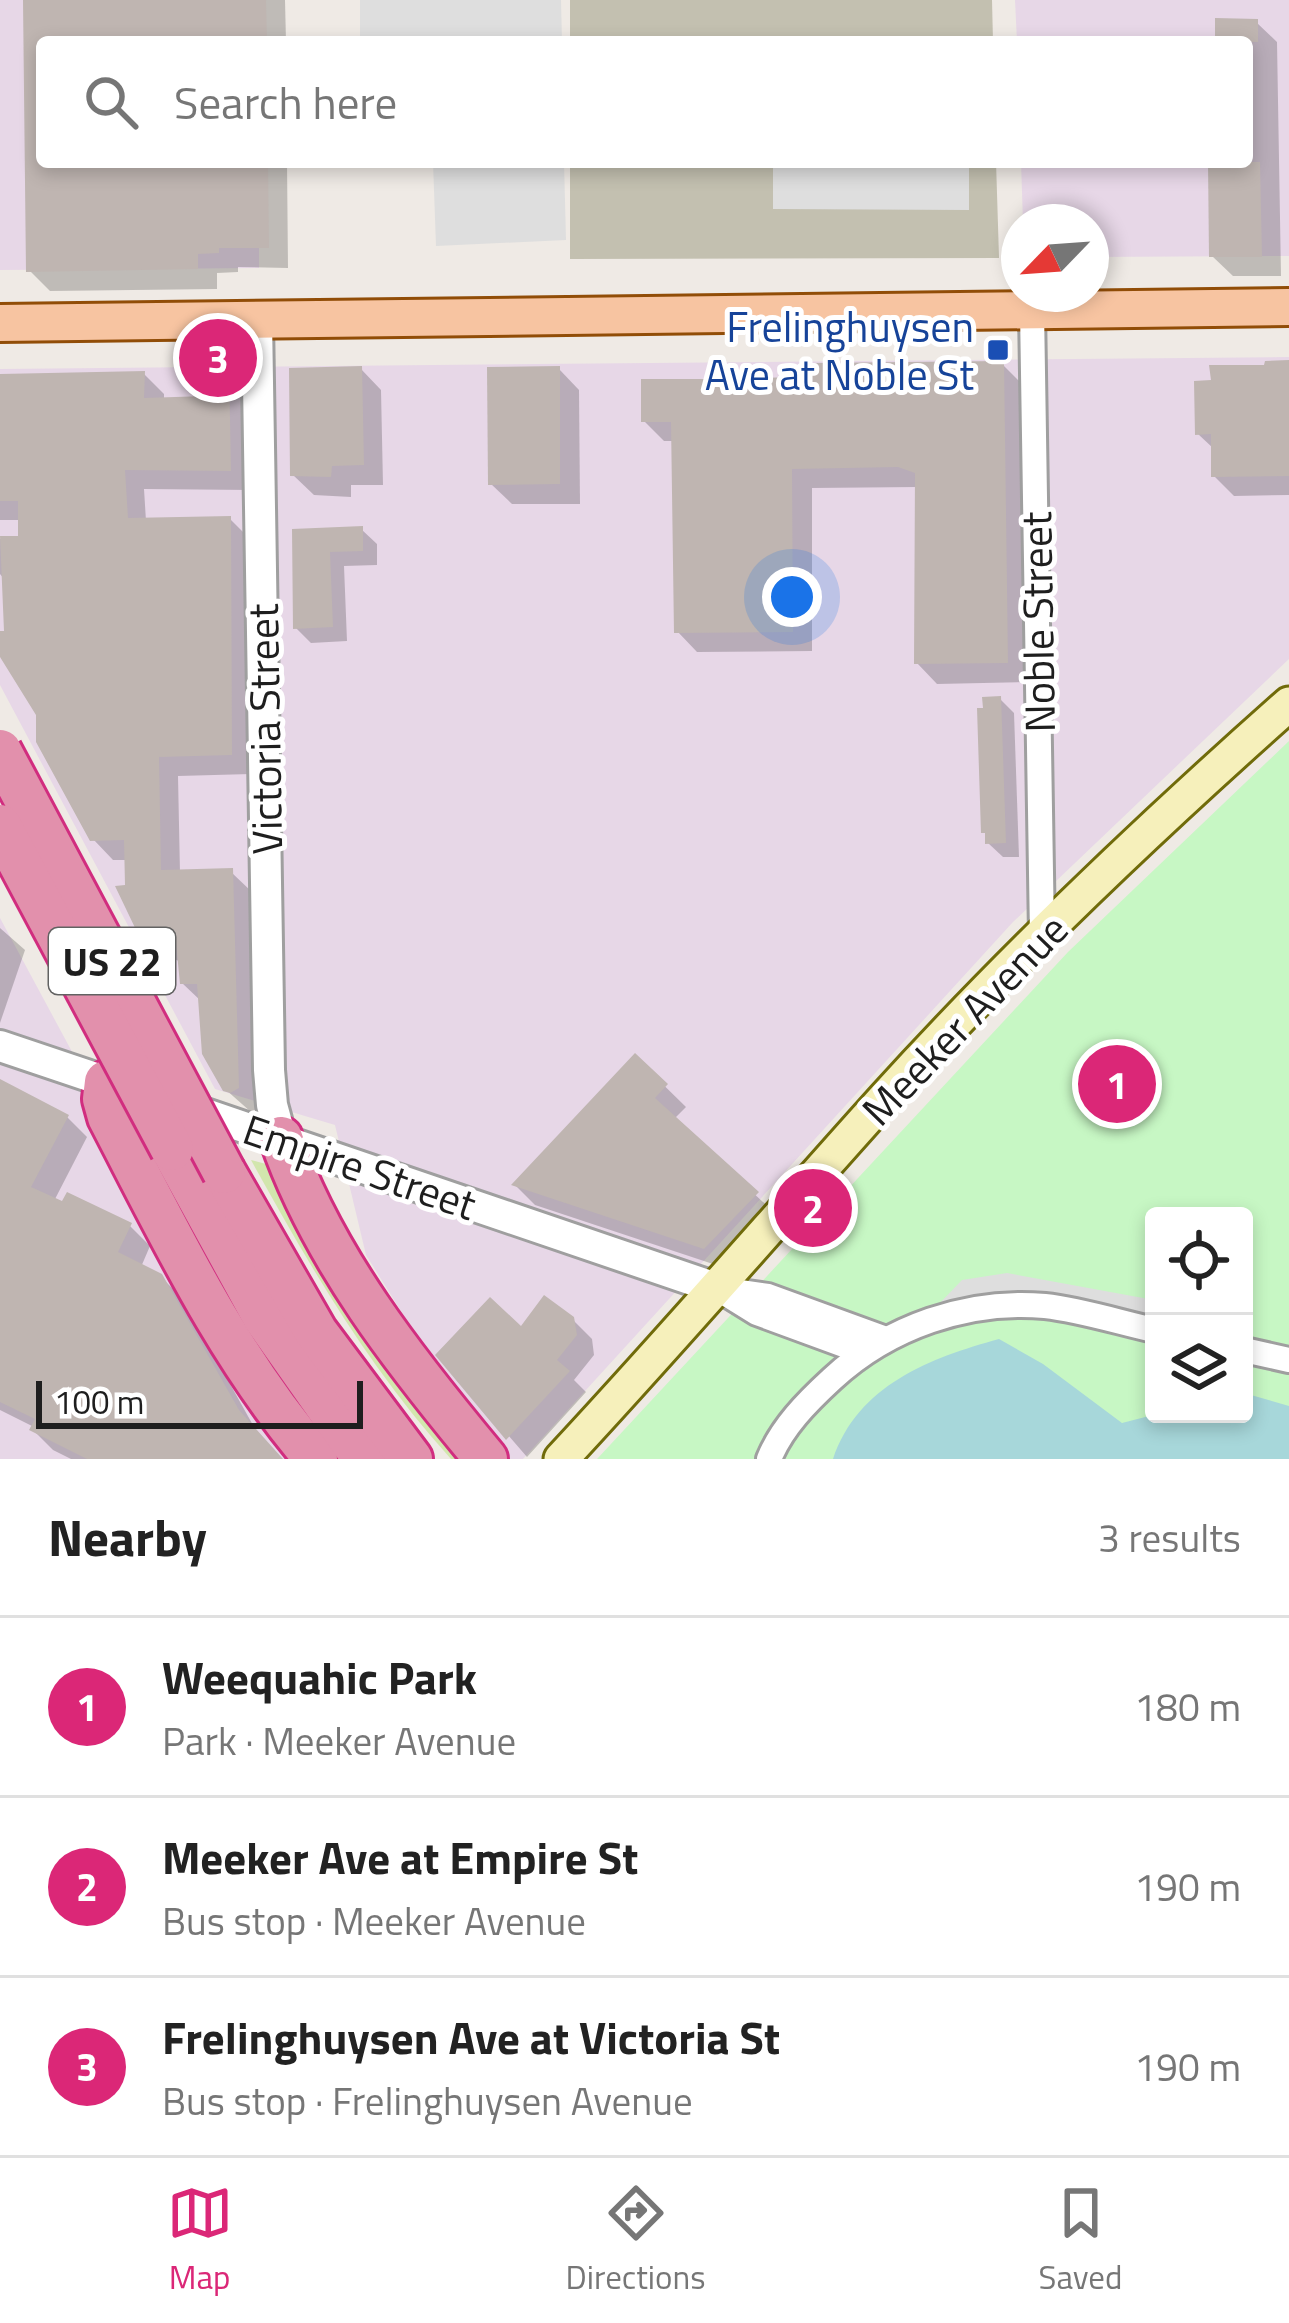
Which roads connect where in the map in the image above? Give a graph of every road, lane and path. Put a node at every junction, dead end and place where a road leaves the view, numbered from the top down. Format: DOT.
graph roads {
  1 [pos="1289,307"];
  2 [pos="1109,309"];
  3 [pos="1001,310"];
  4 [pos="1032,312"];
  5 [pos="257,320"];
  6 [pos="0,323"];
  7 [pos="1289,704"];
  8 [pos="0,751"];
  9 [pos="0,826"];
  10 [pos="1042,935"];
  11 [pos="0,1046"];
  12 [pos="106,1082"];
  13 [pos="281,1138"];
  14 [pos="719,1288"];
  15 [pos="1145,1328"];
  16 [pos="875,1346"];
  17 [pos="1253,1352"];
  18 [pos="1289,1360"];
  19 [pos="482,1454"];
  20 [pos="316,1459"];
  21 [pos="364,1459"];
  22 [pos="411,1459"];
  23 [pos="561,1459"];
  24 [pos="770,1459"];
  1 -- 2 [label="main road"];
  3 -- 5 [label="main road"];
  4 -- 10 [label="street, Noble Street"];
  5 -- 6 [label="main road"];
  5 -- 13 [label="street, Victoria Street"];
  7 -- 10 [label="main road, Meeker Avenue"];
  8 -- 22 [label="highway, US 22, bridge"];
  9 -- 21 [label="highway, US 22, bridge"];
  10 -- 14 [label="main road, Meeker Avenue"];
  11 -- 12 [label="street, Empire Street"];
  12 -- 13 [label="street, Empire Street"];
  12 -- 20 [label="highway"];
  13 -- 14 [label="street, Empire Street"];
  13 -- 19 [label="highway"];
  14 -- 16 [label="street"];
  14 -- 23 [label="main road, Meeker Avenue"];
  15 -- 16 [label="street"];
  16 -- 24 [label="street"];
  17 -- 18 [label="street"];
}
